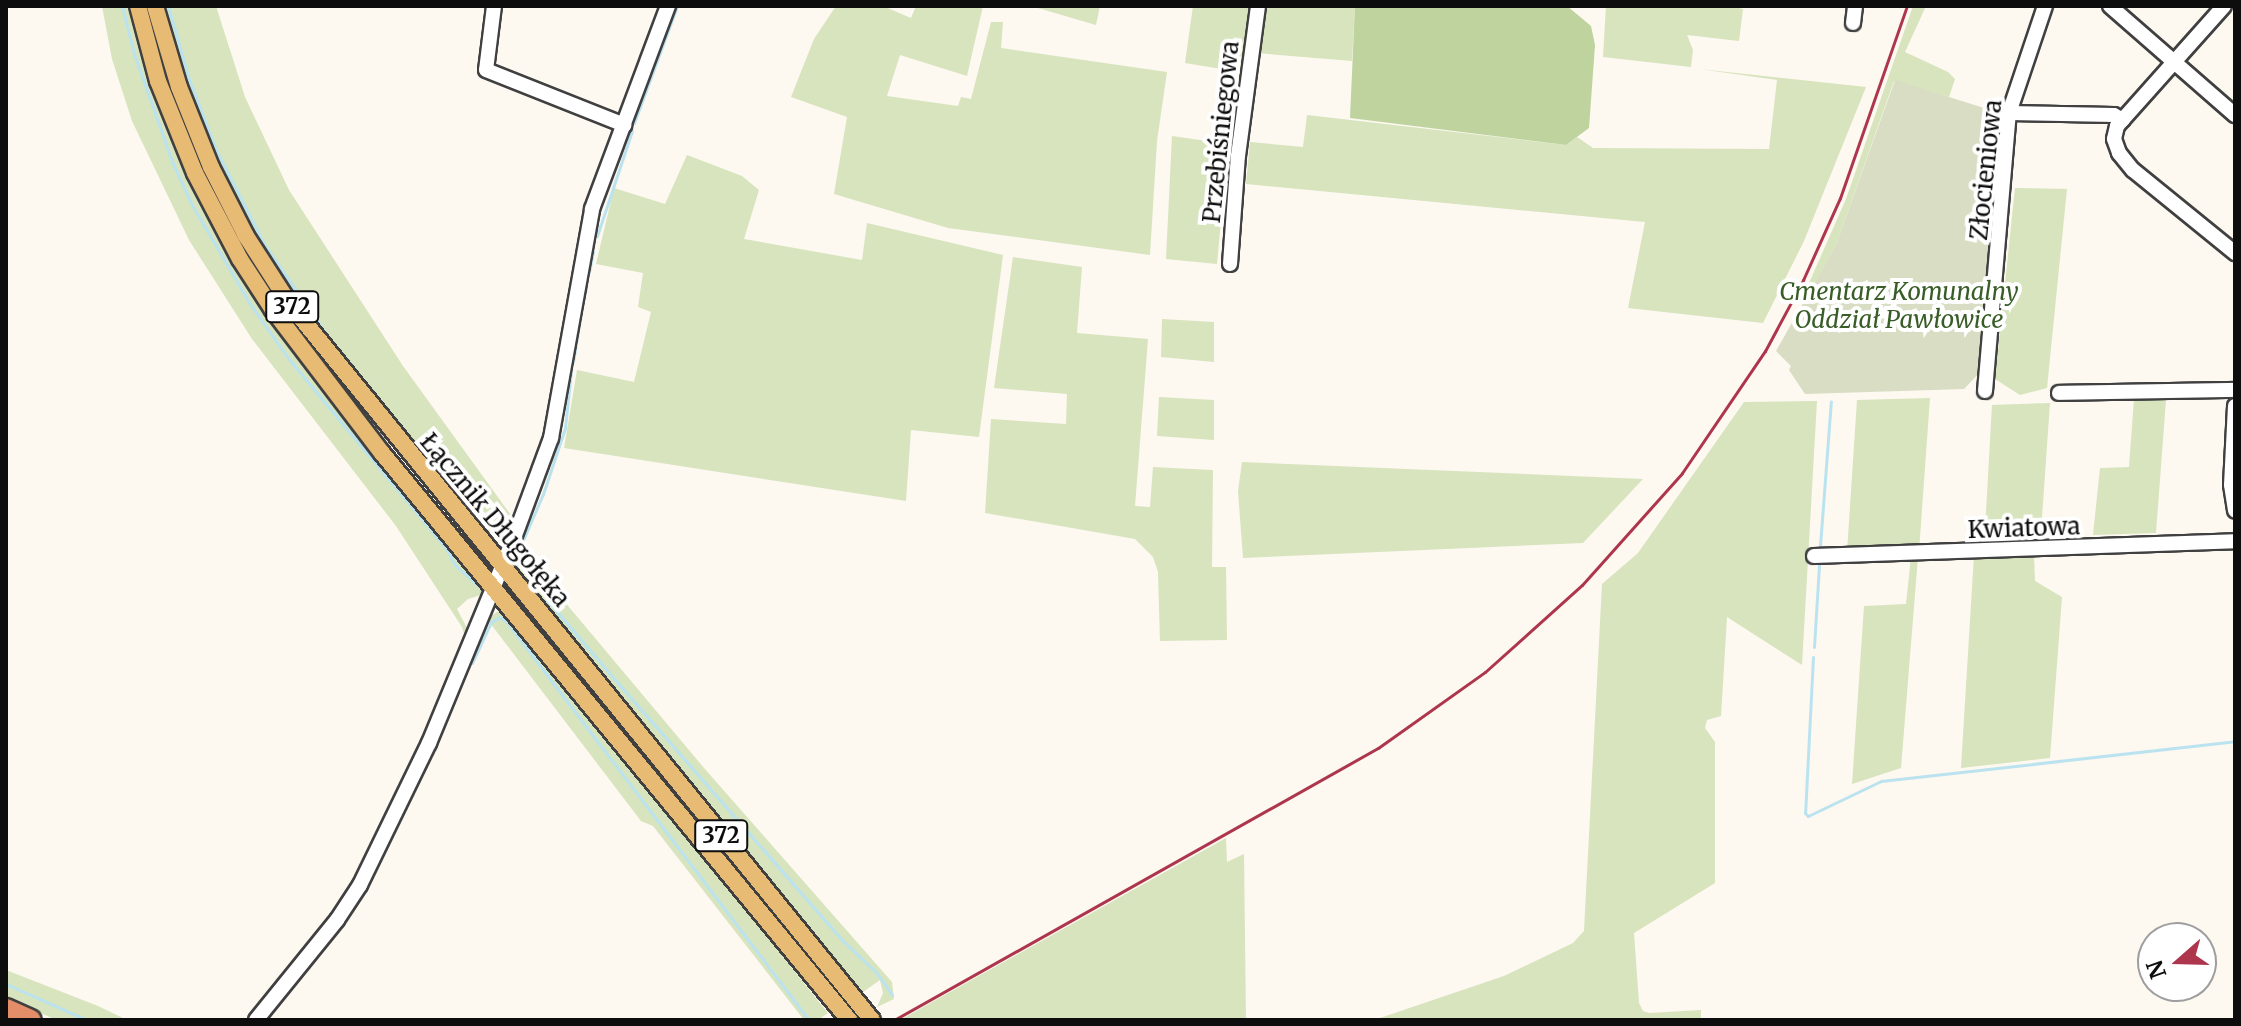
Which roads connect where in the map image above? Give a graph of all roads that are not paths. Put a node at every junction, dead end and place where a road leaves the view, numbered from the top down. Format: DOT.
graph roads {
  1 [pos="138,6"];
  2 [pos="155,6"];
  3 [pos="494,6"];
  4 [pos="668,6"];
  5 [pos="1258,6"];
  6 [pos="1855,6"];
  7 [pos="2045,6"];
  8 [pos="2110,6"];
  9 [pos="2224,6"];
  10 [pos="1853,23"];
  11 [pos="2174,61"];
  12 [pos="2009,113"];
  13 [pos="2235,115"];
  14 [pos="2123,120"];
  15 [pos="624,125"];
  16 [pos="2235,253"];
  17 [pos="1230,264"];
  18 [pos="2235,390"];
  19 [pos="1985,391"];
  20 [pos="2059,393"];
  21 [pos="2235,406"];
  22 [pos="2235,511"];
  23 [pos="2235,541"];
  24 [pos="1814,556"];
  25 [pos="502,566"];
  26 [pos="494,587"];
  27 [pos="6,1009"];
  28 [pos="846,1015"];
  29 [pos="31,1020"];
  30 [pos="256,1020"];
  31 [pos="872,1020"];
  1 -- 26 [label="main road, Łącznik Długołęka / 372"];
  2 -- 25 [label="main road, Łącznik Długołęka / 372"];
  3 -- 15 [label="street"];
  4 -- 15 [label="street"];
  5 -- 17 [label="street, Przebiśniegowa"];
  6 -- 10 [label="street"];
  7 -- 12 [label="street, Złocieniowa"];
  8 -- 11 [label="street"];
  9 -- 11 [label="street"];
  11 -- 13 [label="street"];
  11 -- 14 [label="street"];
  12 -- 14 [label="street"];
  12 -- 19 [label="street, Złocieniowa"];
  14 -- 16 [label="street"];
  15 -- 25 [label="street"];
  18 -- 20 [label="street"];
  21 -- 22 [label="street"];
  23 -- 24 [label="street, Kwiatowa"];
  25 -- 26 [label="street"];
  25 -- 31 [label="main road, Łącznik Długołęka / 372"];
  26 -- 28 [label="main road, Łącznik Długołęka / 372"];
  26 -- 30 [label="street"];
  27 -- 29 [label="highway"];
}
